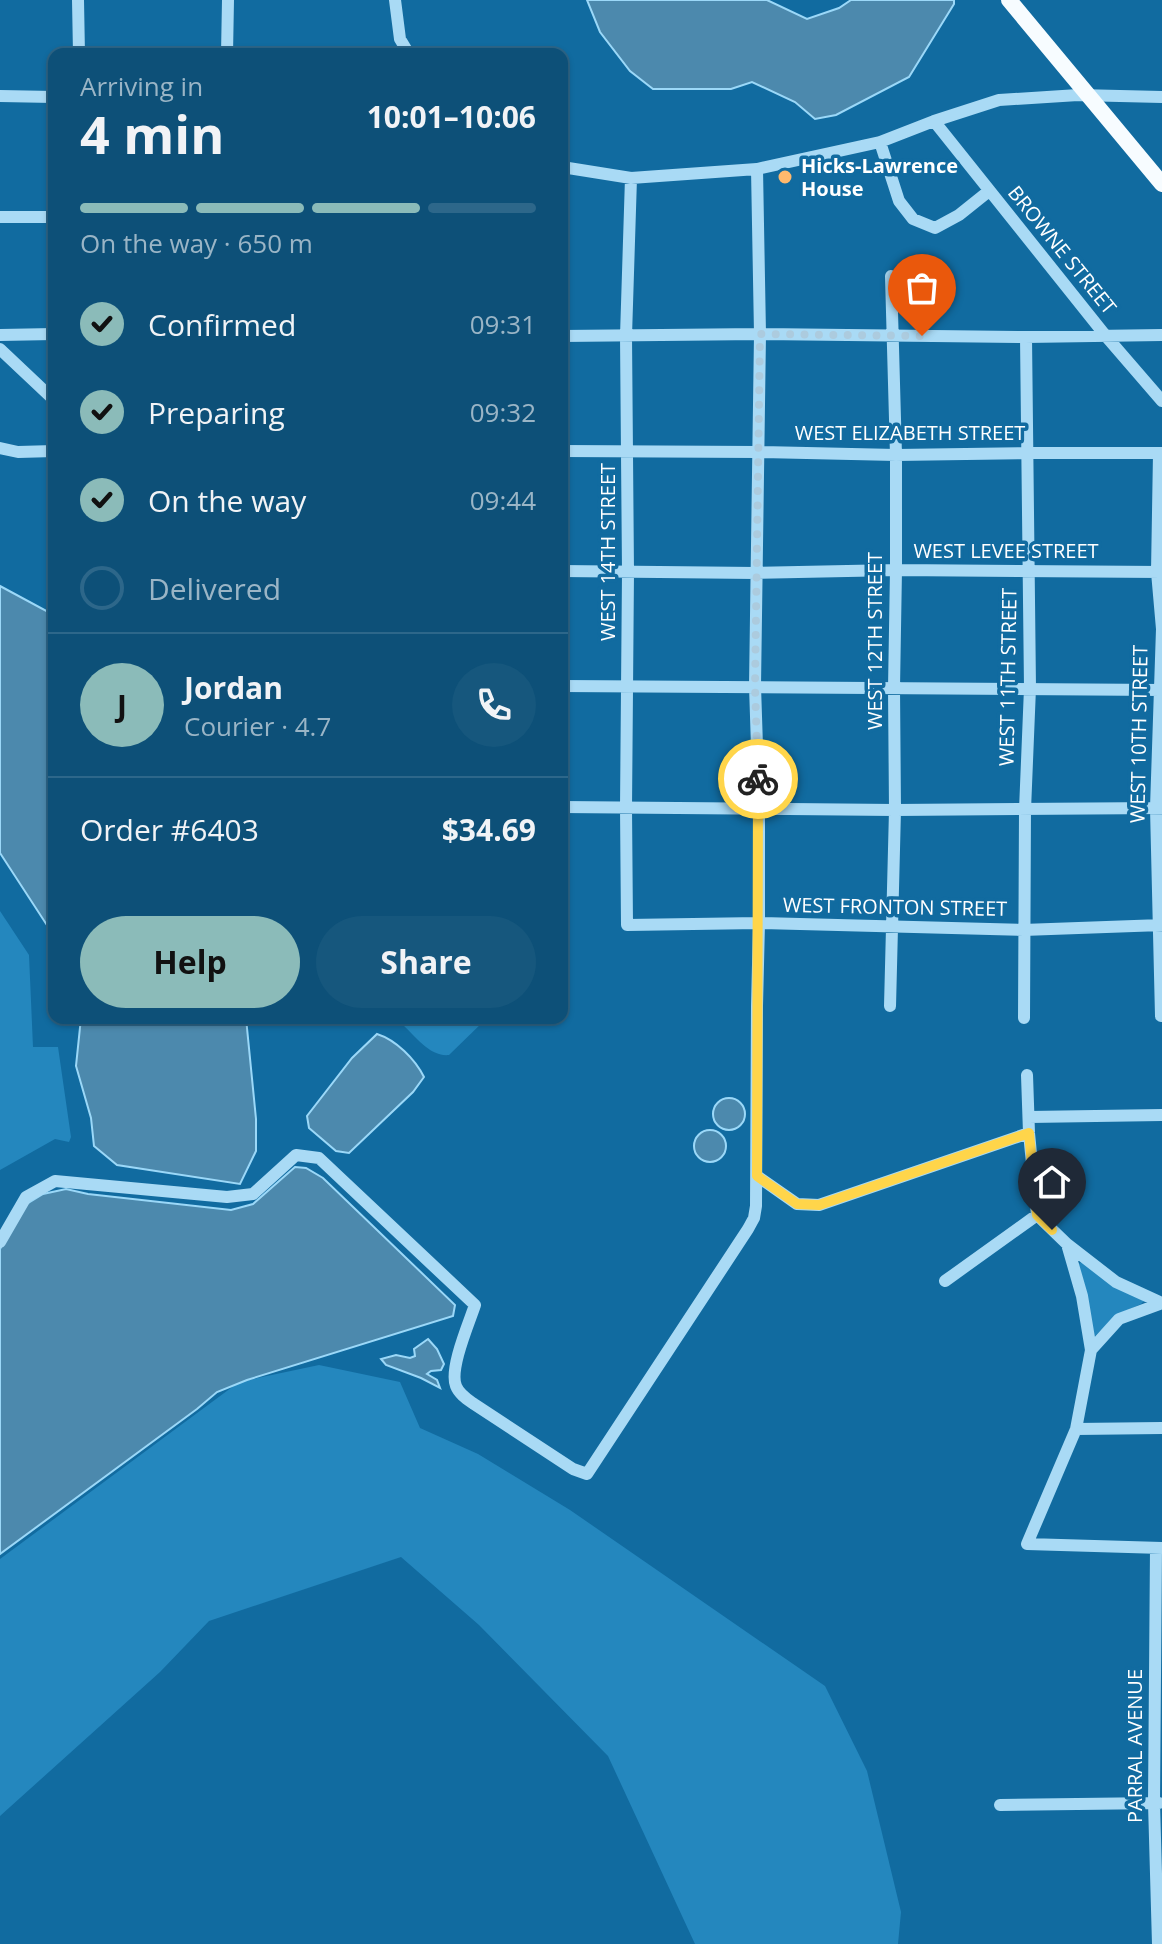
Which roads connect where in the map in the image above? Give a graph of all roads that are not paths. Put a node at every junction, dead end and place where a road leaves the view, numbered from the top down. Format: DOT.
graph roads {
  1 [pos="78,0"];
  2 [pos="228,0"];
  3 [pos="395,0"];
  4 [pos="1009,0"];
  5 [pos="79,48"];
  6 [pos="227,48"];
  7 [pos="405,48"];
  8 [pos="0,96"];
  9 [pos="1090,96"];
  10 [pos="48,97"];
  11 [pos="1162,97"];
  12 [pos="934,121"];
  13 [pos="880,142"];
  14 [pos="568,168"];
  15 [pos="757,169"];
  16 [pos="631,178"];
  17 [pos="1162,184"];
  18 [pos="989,191"];
  19 [pos="0,217"];
  20 [pos="48,217"];
  21 [pos="891,276"];
  22 [pos="48,334"];
  23 [pos="760,334"];
  24 [pos="0,335"];
  25 [pos="893,335"];
  26 [pos="1105,335"];
  27 [pos="1162,335"];
  28 [pos="568,336"];
  29 [pos="626,336"];
  30 [pos="1026,337"];
  31 [pos="0,349"];
  32 [pos="48,394"];
  33 [pos="1162,401"];
  34 [pos="0,448"];
  35 [pos="48,451"];
  36 [pos="568,451"];
  37 [pos="628,452"];
  38 [pos="758,452"];
  39 [pos="1027,453"];
  40 [pos="1161,453"];
  41 [pos="896,455"];
  42 [pos="896,570"];
  43 [pos="568,571"];
  44 [pos="1029,571"];
  45 [pos="628,572"];
  46 [pos="1160,572"];
  47 [pos="756,573"];
  48 [pos="628,685"];
  49 [pos="568,686"];
  50 [pos="755,686"];
  51 [pos="894,688"];
  52 [pos="1030,688"];
  53 [pos="1161,690"];
  54 [pos="568,807"];
  55 [pos="759,807"];
  56 [pos="626,808"];
  57 [pos="1159,808"];
  58 [pos="895,810"];
  59 [pos="1025,810"];
  60 [pos="759,923"];
  61 [pos="627,925"];
  62 [pos="1161,925"];
  63 [pos="892,927"];
  64 [pos="1023,930"];
  65 [pos="890,1006"];
  66 [pos="1161,1016"];
  67 [pos="1024,1018"];
  68 [pos="1027,1075"];
  69 [pos="1162,1115"];
  70 [pos="1029,1117"];
  71 [pos="1029,1133"];
  72 [pos="757,1176"];
  73 [pos="1037,1215"];
  74 [pos="0,1242"];
  75 [pos="1067,1244"];
  76 [pos="945,1281"];
  77 [pos="1162,1303"];
  78 [pos="1091,1350"];
  79 [pos="1162,1428"];
  80 [pos="1076,1429"];
  81 [pos="1159,1548"];
  82 [pos="1158,1803"];
  83 [pos="1000,1805"];
  84 [pos="1158,1944"];
  1 -- 5 [label="street"];
  2 -- 6 [label="street"];
  3 -- 7 [label="street"];
  4 -- 9 [label="main road"];
  8 -- 10 [label="street"];
  9 -- 11 [label="street"];
  9 -- 12 [label="street"];
  9 -- 17 [label="main road"];
  12 -- 13 [label="street"];
  12 -- 18 [label="street, BROWNE STREET"];
  13 -- 15 [label="street"];
  13 -- 18 [label="street"];
  14 -- 16 [label="street"];
  15 -- 16 [label="street"];
  15 -- 23 [label="street"];
  16 -- 29 [label="street, WEST 14TH STREET"];
  18 -- 26 [label="street, BROWNE STREET"];
  19 -- 20 [label="street"];
  21 -- 25 [label="street, WEST 12TH STREET"];
  22 -- 24 [label="street"];
  23 -- 25 [label="street"];
  23 -- 29 [label="street"];
  23 -- 38 [label="street"];
  25 -- 30 [label="street"];
  25 -- 41 [label="street, WEST 12TH STREET"];
  26 -- 27 [label="street"];
  26 -- 30 [label="street"];
  26 -- 33 [label="street, BROWNE STREET"];
  28 -- 29 [label="street"];
  29 -- 37 [label="street, WEST 14TH STREET"];
  30 -- 39 [label="street, WEST 11TH STREET"];
  31 -- 32 [label="street"];
  34 -- 35 [label="street"];
  36 -- 37 [label="street, WEST ELIZABETH STREET"];
  37 -- 38 [label="street, WEST ELIZABETH STREET"];
  37 -- 45 [label="street, WEST 14TH STREET"];
  38 -- 41 [label="street, WEST ELIZABETH STREET"];
  38 -- 47 [label="street"];
  39 -- 40 [label="street, WEST ELIZABETH STREET"];
  39 -- 41 [label="street, WEST ELIZABETH STREET"];
  39 -- 44 [label="street, WEST 11TH STREET"];
  40 -- 46 [label="street, WEST 10TH STREET"];
  41 -- 42 [label="street, WEST 12TH STREET"];
  42 -- 44 [label="street, WEST LEVEE STREET"];
  42 -- 47 [label="street, WEST LEVEE STREET"];
  42 -- 51 [label="street, WEST 12TH STREET"];
  43 -- 45 [label="street, WEST LEVEE STREET"];
  44 -- 46 [label="street, WEST LEVEE STREET"];
  44 -- 52 [label="street, WEST 11TH STREET"];
  45 -- 47 [label="street, WEST LEVEE STREET"];
  45 -- 48 [label="street, WEST 14TH STREET"];
  46 -- 53 [label="street, WEST 10TH STREET"];
  47 -- 50 [label="street"];
  48 -- 49 [label="street"];
  48 -- 50 [label="street"];
  48 -- 56 [label="street, WEST 14TH STREET"];
  50 -- 51 [label="street"];
  50 -- 55 [label="street"];
  51 -- 52 [label="street"];
  51 -- 58 [label="street, WEST 12TH STREET"];
  52 -- 53 [label="street"];
  52 -- 59 [label="street, WEST 11TH STREET"];
  53 -- 57 [label="street, WEST 10TH STREET"];
  54 -- 56 [label="street"];
  55 -- 56 [label="street"];
  55 -- 58 [label="street"];
  55 -- 60 [label="street"];
  56 -- 61 [label="street, WEST 14TH STREET"];
  57 -- 59 [label="street"];
  57 -- 62 [label="street, WEST 10TH STREET"];
  58 -- 59 [label="street"];
  58 -- 63 [label="street, WEST 12TH STREET"];
  59 -- 64 [label="street, WEST 11TH STREET"];
  60 -- 61 [label="street, WEST FRONTON STREET"];
  60 -- 63 [label="street, WEST FRONTON STREET"];
  60 -- 72 [label="street"];
  62 -- 64 [label="street, WEST FRONTON STREET"];
  62 -- 66 [label="street, WEST 10TH STREET"];
  63 -- 64 [label="street, WEST FRONTON STREET"];
  63 -- 65 [label="street, WEST 12TH STREET"];
  64 -- 67 [label="street, WEST 11TH STREET"];
  68 -- 70 [label="street"];
  69 -- 70 [label="street"];
  70 -- 71 [label="street"];
  71 -- 72 [label="street"];
  71 -- 73 [label="street"];
  72 -- 74 [label="street"];
  73 -- 75 [label="street"];
  73 -- 76 [label="street"];
  75 -- 77 [label="street"];
  75 -- 78 [label="street"];
  77 -- 78 [label="street"];
  78 -- 80 [label="street"];
  79 -- 80 [label="street"];
  80 -- 81 [label="street"];
  81 -- 82 [label="street, PARRAL AVENUE"];
  82 -- 83 [label="street"];
  82 -- 84 [label="street, PARRAL AVENUE"];
}
